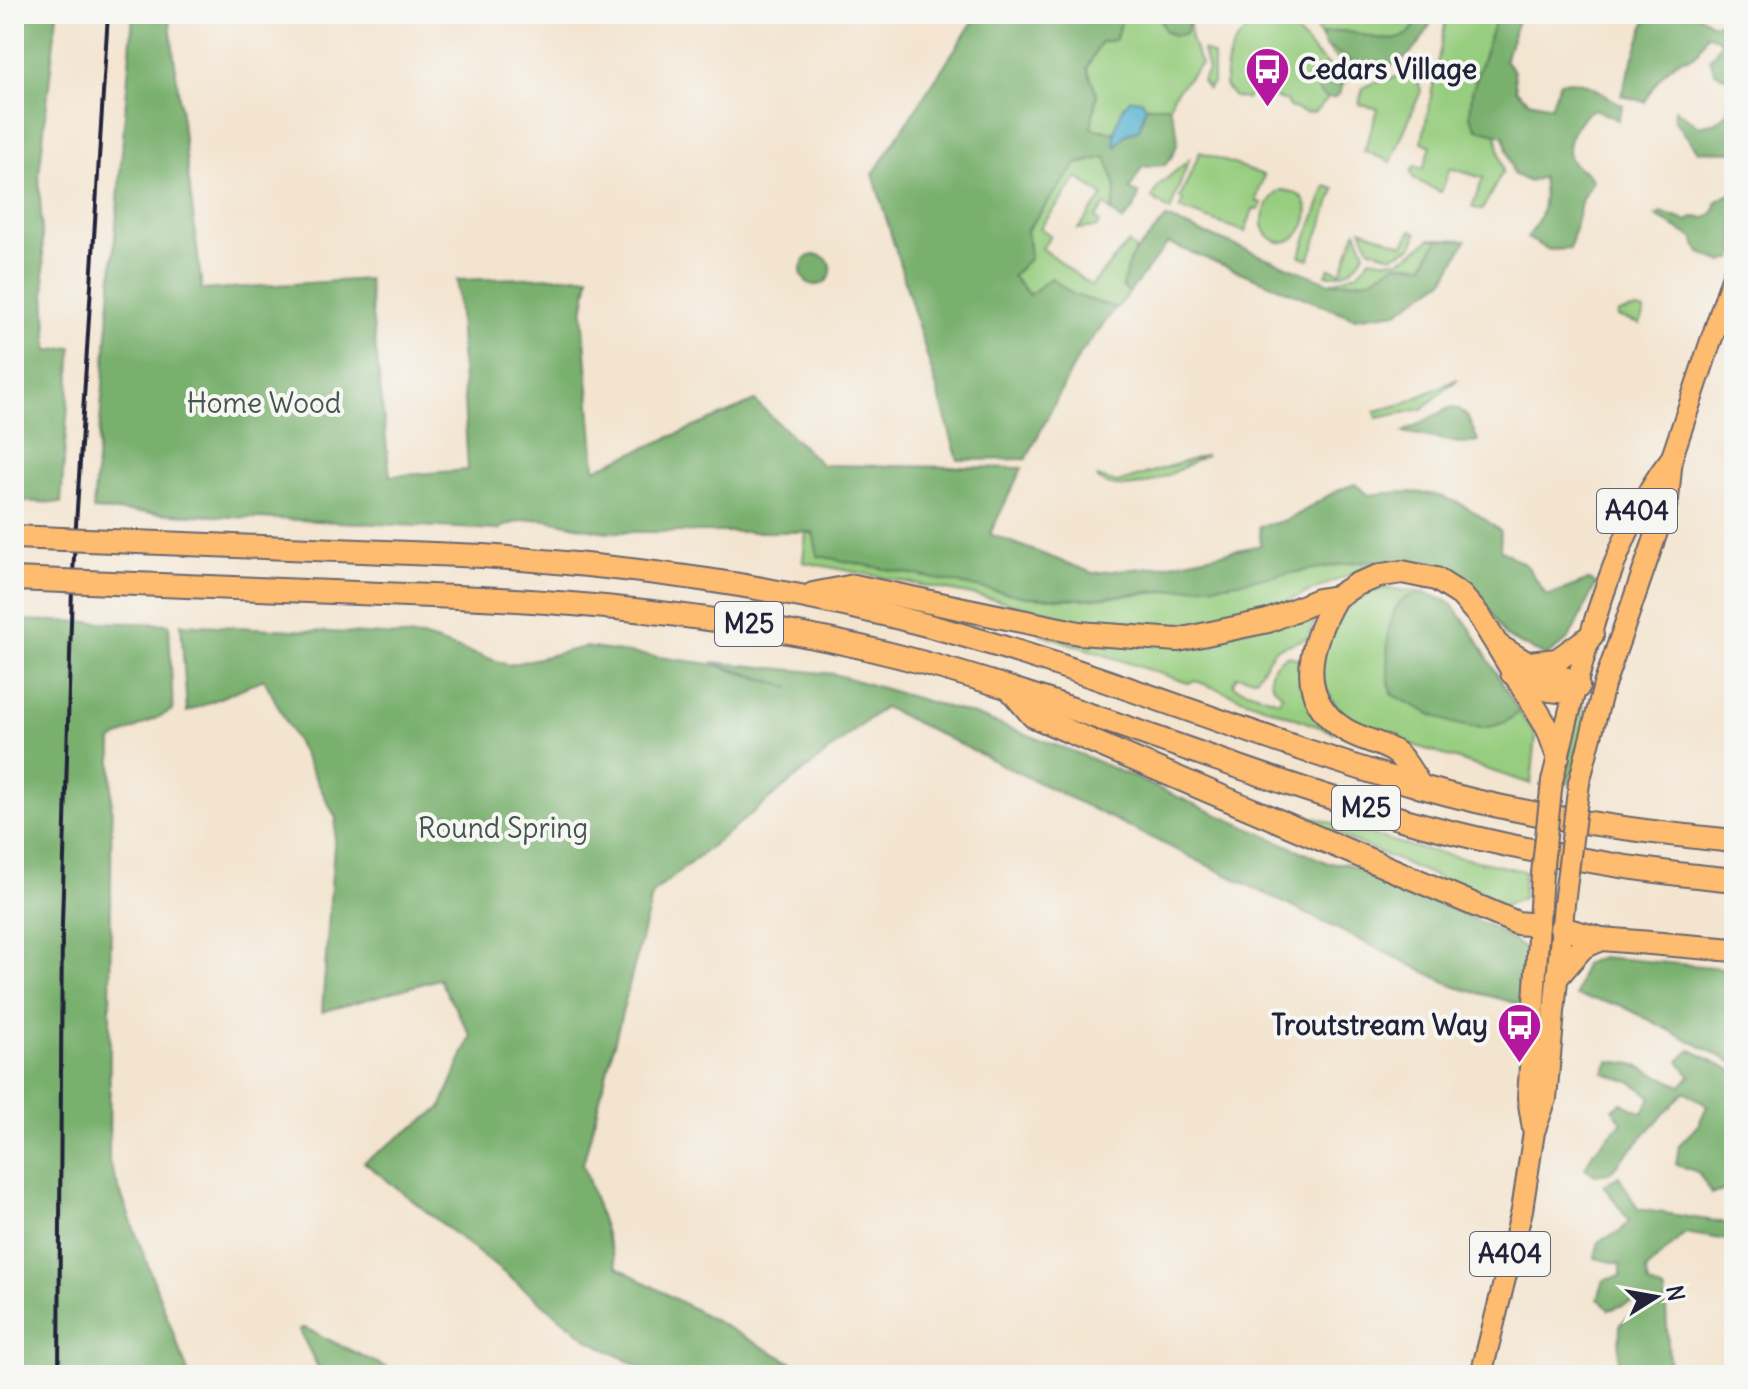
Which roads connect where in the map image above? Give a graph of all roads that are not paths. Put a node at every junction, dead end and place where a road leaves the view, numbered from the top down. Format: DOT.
graph roads {
  1 [pos="1734,272"];
  2 [pos="1672,457"];
  3 [pos="14,537"];
  4 [pos="14,579"];
  5 [pos="804,596"];
  6 [pos="1336,597"];
  7 [pos="1625,620"];
  8 [pos="1592,635"];
  9 [pos="1519,668"];
  10 [pos="1578,687"];
  11 [pos="1010,689"];
  12 [pos="1595,714"];
  13 [pos="1558,757"];
  14 [pos="1421,787"];
  15 [pos="1570,835"];
  16 [pos="1734,841"];
  17 [pos="1549,878"];
  18 [pos="1734,880"];
  19 [pos="1538,925"];
  20 [pos="1561,928"];
  21 [pos="1602,939"];
  22 [pos="1734,950"];
  23 [pos="1558,976"];
  24 [pos="1534,1132"];
  25 [pos="1481,1375"];
  1 -- 2 [label="main road, A404"];
  2 -- 7 [label="main road, A404"];
  2 -- 8 [label="main road, A404"];
  3 -- 5 [label="highway, M25, bridge"];
  4 -- 11 [label="highway, M25, bridge"];
  5 -- 6 [label="highway, M25"];
  5 -- 14 [label="highway, M25"];
  6 -- 9 [label="highway, M25"];
  6 -- 14 [label="highway, M25"];
  7 -- 10 [label="main road"];
  7 -- 12 [label="main road, A404"];
  8 -- 9 [label="highway"];
  8 -- 10 [label="main road, A404"];
  9 -- 10 [label="highway"];
  9 -- 13 [label="highway, M25"];
  10 -- 12 [label="main road"];
  10 -- 13 [label="main road, A404"];
  11 -- 18 [label="highway, M25"];
  11 -- 19 [label="highway, M25"];
  12 -- 15 [label="main road, A404, bridge"];
  13 -- 17 [label="main road, A404, bridge"];
  14 -- 16 [label="highway, M25"];
  15 -- 17 [label="main road"];
  15 -- 20 [label="main road, A404, bridge"];
  17 -- 19 [label="main road, A404"];
  19 -- 20 [label="main road"];
  19 -- 24 [label="main road, A404"];
  20 -- 21 [label="highway"];
  20 -- 23 [label="main road, A404"];
  21 -- 22 [label="highway"];
  21 -- 23 [label="highway"];
  23 -- 24 [label="main road, A404"];
  24 -- 25 [label="main road, A404"];
}
